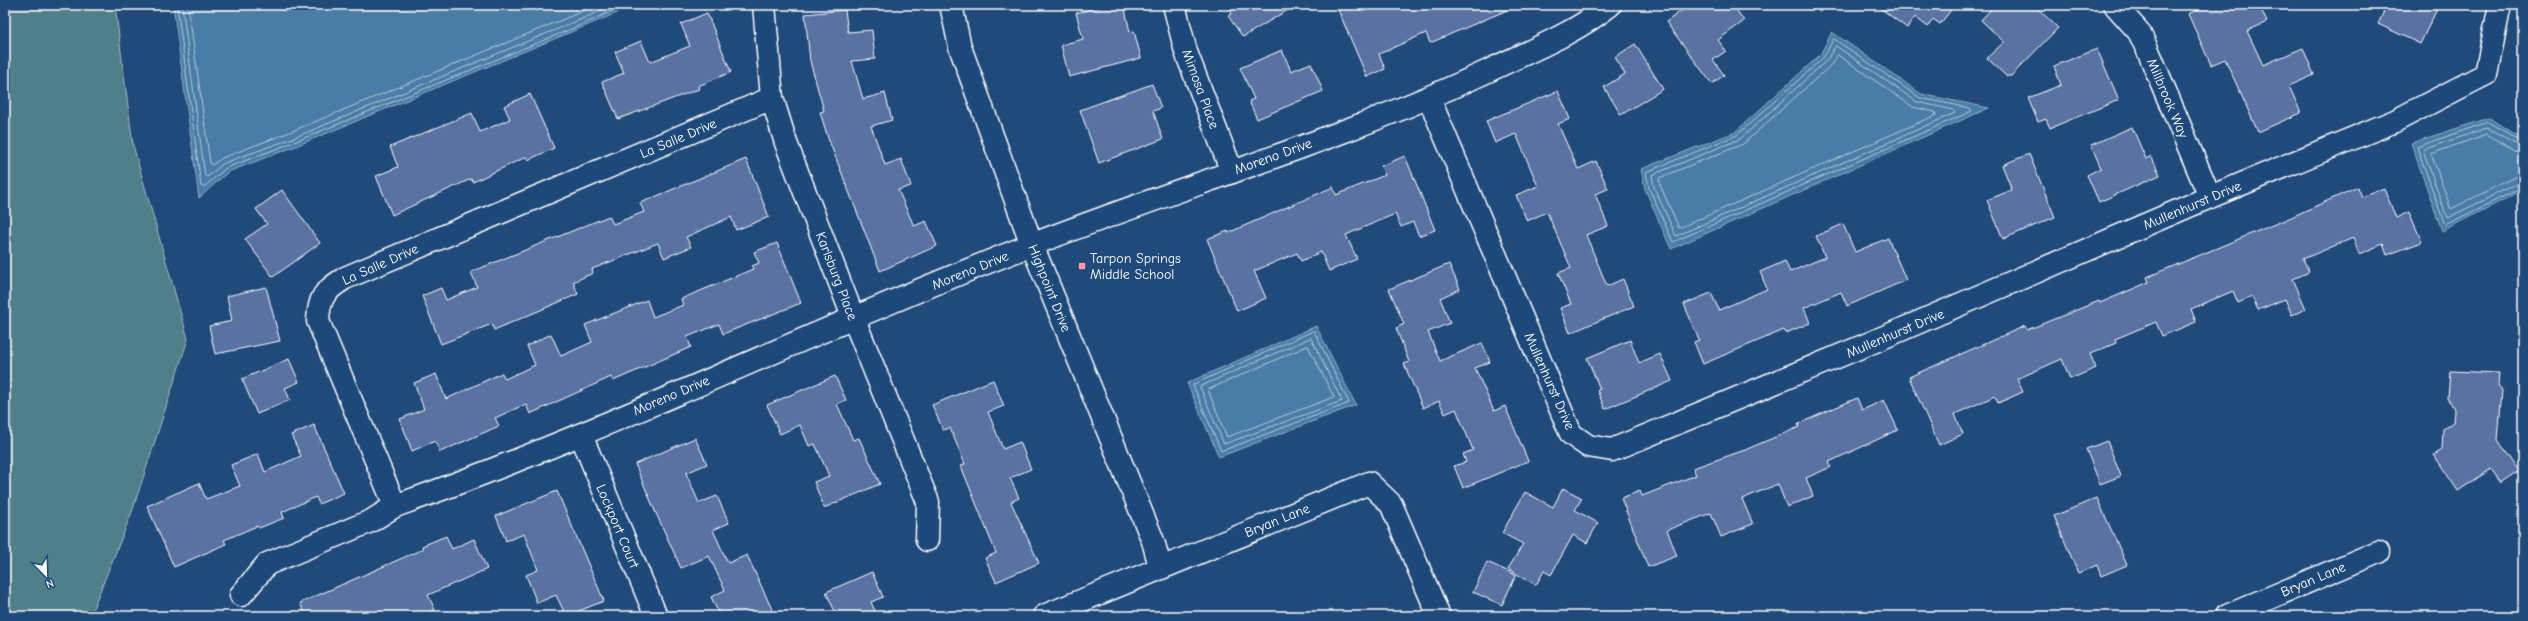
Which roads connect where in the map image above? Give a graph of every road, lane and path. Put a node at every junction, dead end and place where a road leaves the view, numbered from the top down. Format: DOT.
graph roads {
  1 [pos="764,5"];
  2 [pos="951,5"];
  3 [pos="1174,5"];
  4 [pos="1610,5"];
  5 [pos="2115,5"];
  6 [pos="2500,5"];
  7 [pos="772,98"];
  8 [pos="1429,98"];
  9 [pos="1232,172"];
  10 [pos="2210,197"];
  11 [pos="1032,245"];
  12 [pos="853,317"];
  13 [pos="581,435"];
  14 [pos="395,506"];
  15 [pos="927,540"];
  16 [pos="2378,552"];
  17 [pos="1164,565"];
  18 [pos="240,595"];
  19 [pos="656,616"];
  20 [pos="1044,616"];
  21 [pos="1439,616"];
  22 [pos="2227,616"];
  1 -- 7 [label="street, Karlsburg Place"];
  2 -- 11 [label="street, Highpoint Drive"];
  3 -- 9 [label="street, Mimosa Place"];
  4 -- 8 [label="street, Moreno Drive"];
  5 -- 10 [label="street, Millbrook Way"];
  6 -- 10 [label="street, Mullenhurst Drive"];
  7 -- 12 [label="street, Karlsburg Place"];
  7 -- 14 [label="street, La Salle Drive"];
  8 -- 9 [label="street, Moreno Drive"];
  8 -- 10 [label="street, Mullenhurst Drive"];
  9 -- 11 [label="street, Moreno Drive"];
  11 -- 12 [label="street, Moreno Drive"];
  11 -- 17 [label="street, Highpoint Drive"];
  12 -- 13 [label="street, Moreno Drive"];
  12 -- 15 [label="street, Karlsburg Place"];
  13 -- 14 [label="street, Moreno Drive"];
  13 -- 19 [label="street, Lockport Court"];
  14 -- 18 [label="street"];
  16 -- 22 [label="street, Bryan Lane"];
  17 -- 20 [label="street, Bryan Lane"];
  17 -- 21 [label="street, Bryan Lane"];
}
